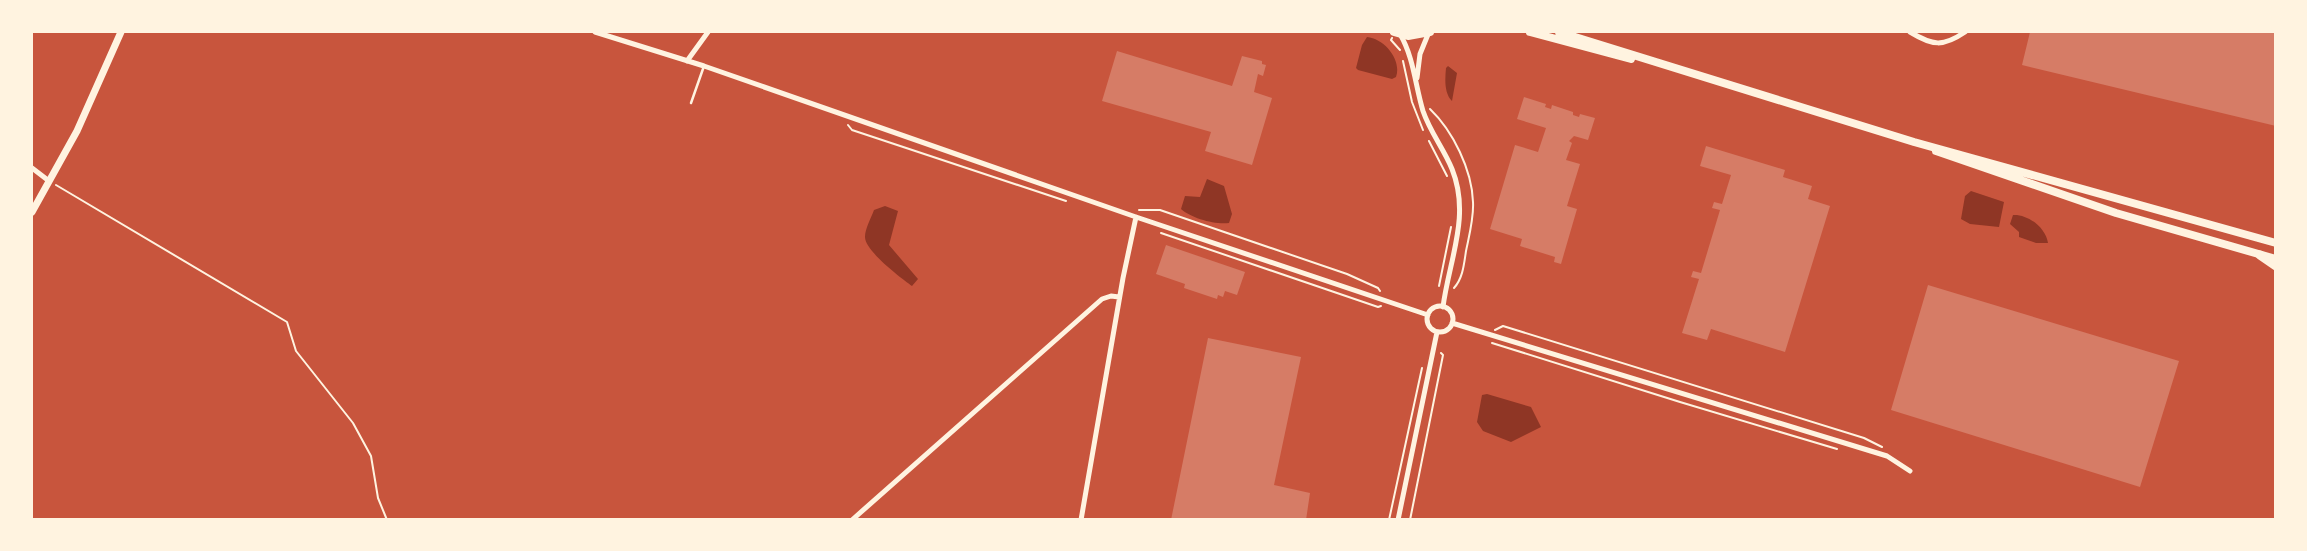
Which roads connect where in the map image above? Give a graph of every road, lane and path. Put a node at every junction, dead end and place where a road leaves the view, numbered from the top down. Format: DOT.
graph roads {
  1 [pos="121,32"];
  2 [pos="595,32"];
  3 [pos="708,32"];
  4 [pos="1429,32"];
  5 [pos="1530,32"];
  6 [pos="1559,32"];
  7 [pos="1910,32"];
  8 [pos="1965,32"];
  9 [pos="1396,33"];
  10 [pos="1402,51"];
  11 [pos="1403,60"];
  12 [pos="687,61"];
  13 [pos="704,66"];
  14 [pos="1697,76"];
  15 [pos="1416,85"];
  16 [pos="691,103"];
  17 [pos="842,115"];
  18 [pos="1914,142"];
  19 [pos="32,168"];
  20 [pos="49,181"];
  21 [pos="1449,181"];
  22 [pos="1068,201"];
  23 [pos="32,212"];
  24 [pos="1136,217"];
  25 [pos="1452,220"];
  26 [pos="1158,232"];
  27 [pos="2276,243"];
  28 [pos="2260,254"];
  29 [pos="2276,259"];
  30 [pos="2276,266"];
  31 [pos="1444,295"];
  32 [pos="1119,297"];
  33 [pos="1386,303"];
  34 [pos="1443,307"];
  35 [pos="1428,315"];
  36 [pos="1452,323"];
  37 [pos="1437,332"];
  38 [pos="1484,334"];
  39 [pos="1434,345"];
  40 [pos="1422,368"];
  41 [pos="1839,441"];
  42 [pos="1887,456"];
  43 [pos="1910,471"];
  44 [pos="387,520"];
  45 [pos="852,520"];
  46 [pos="1081,520"];
  47 [pos="1389,520"];
  48 [pos="1398,520"];
  49 [pos="1410,520"];
  1 -- 20 [label="main road"];
  2 -- 12 [label="street"];
  3 -- 12 [label="street"];
  4 -- 9 [label="main road"];
  4 -- 15 [label="street"];
  5 -- 14 [label="main road"];
  6 -- 14 [label="main road"];
  7 -- 8 [label="street"];
  9 -- 10 [label="path"];
  9 -- 15 [label="street"];
  11 -- 21 [label="path"];
  12 -- 13 [label="street"];
  13 -- 16 [label="lane"];
  13 -- 17 [label="street"];
  14 -- 18 [label="main road"];
  15 -- 31 [label="street"];
  17 -- 22 [label="path"];
  17 -- 24 [label="street"];
  18 -- 27 [label="main road"];
  18 -- 28 [label="main road"];
  19 -- 20 [label="street"];
  20 -- 23 [label="main road"];
  20 -- 44 [label="path"];
  24 -- 32 [label="street"];
  24 -- 33 [label="street"];
  24 -- 33 [label="path"];
  25 -- 31 [label="path"];
  26 -- 33 [label="path"];
  28 -- 29 [label="main road"];
  28 -- 30 [label="highway"];
  31 -- 34 [label="street"];
  32 -- 45 [label="street"];
  32 -- 46 [label="street"];
  33 -- 35 [label="street"];
  34 -- 35 [label="street"];
  34 -- 36 [label="street"];
  35 -- 37 [label="street"];
  36 -- 37 [label="street"];
  36 -- 38 [label="street"];
  37 -- 39 [label="street"];
  38 -- 41 [label="street"];
  38 -- 41 [label="path"];
  38 -- 42 [label="path"];
  39 -- 48 [label="street"];
  39 -- 49 [label="path"];
  40 -- 47 [label="path"];
  41 -- 42 [label="street"];
  42 -- 43 [label="street"];
}
